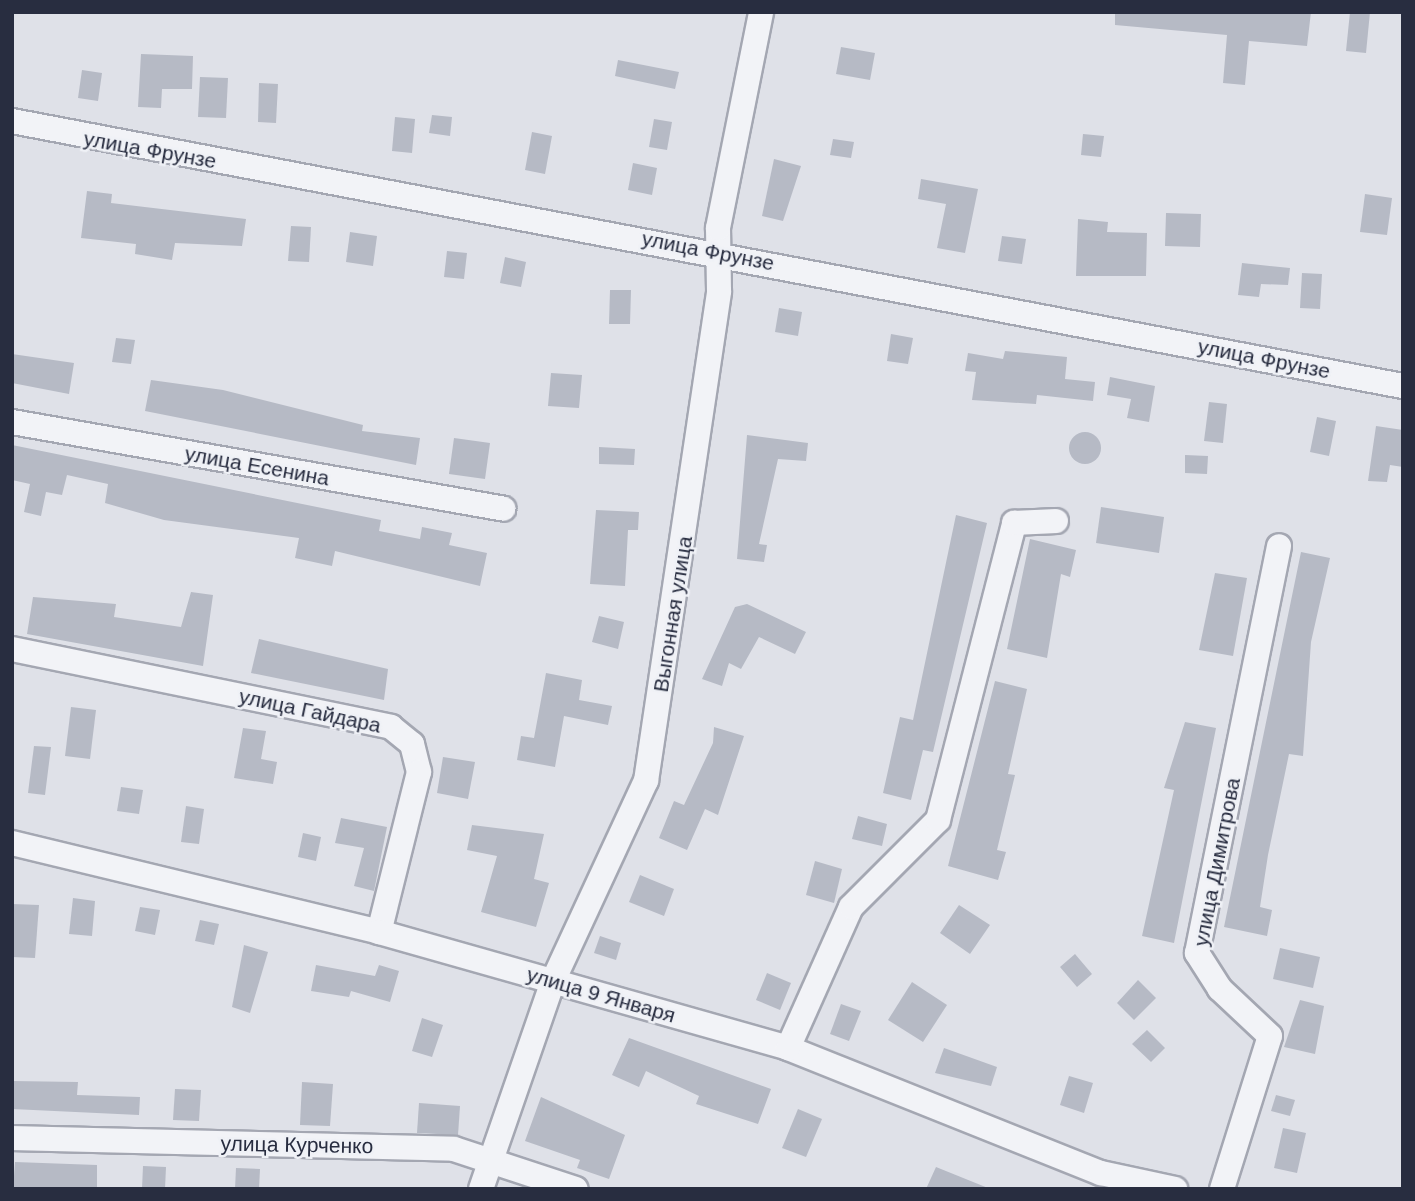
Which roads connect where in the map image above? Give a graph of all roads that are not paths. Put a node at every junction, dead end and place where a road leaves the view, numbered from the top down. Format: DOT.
graph roads {
  1 [pos="761,12"];
  2 [pos="12,121"];
  3 [pos="717,252"];
  4 [pos="1403,386"];
  5 [pos="12,422"];
  6 [pos="503,509"];
  7 [pos="1056,521"];
  8 [pos="1279,546"];
  9 [pos="12,649"];
  10 [pos="12,843"];
  11 [pos="379,932"];
  12 [pos="553,981"];
  13 [pos="788,1048"];
  14 [pos="12,1138"];
  15 [pos="492,1159"];
  16 [pos="481,1189"];
  17 [pos="576,1189"];
  18 [pos="1175,1189"];
  19 [pos="1222,1189"];
  1 -- 3 [label="street, Выгонная улица"];
  2 -- 3 [label="street, улица Фрунзе"];
  3 -- 4 [label="street, улица Фрунзе"];
  3 -- 12 [label="street, Выгонная улица"];
  5 -- 6 [label="street, улица Есенина"];
  7 -- 13 [label="street"];
  8 -- 19 [label="street, улица Димитрова"];
  9 -- 11 [label="street, улица Гайдара"];
  10 -- 11 [label="street, улица 9 Января"];
  11 -- 12 [label="street, улица 9 Января"];
  12 -- 13 [label="street, улица 9 Января"];
  12 -- 15 [label="street, Выгонная улица"];
  13 -- 18 [label="street, улица 9 Января"];
  14 -- 15 [label="street, улица Курченко"];
  15 -- 16 [label="street, Выгонная улица"];
  15 -- 17 [label="street, улица Курченко"];
}
